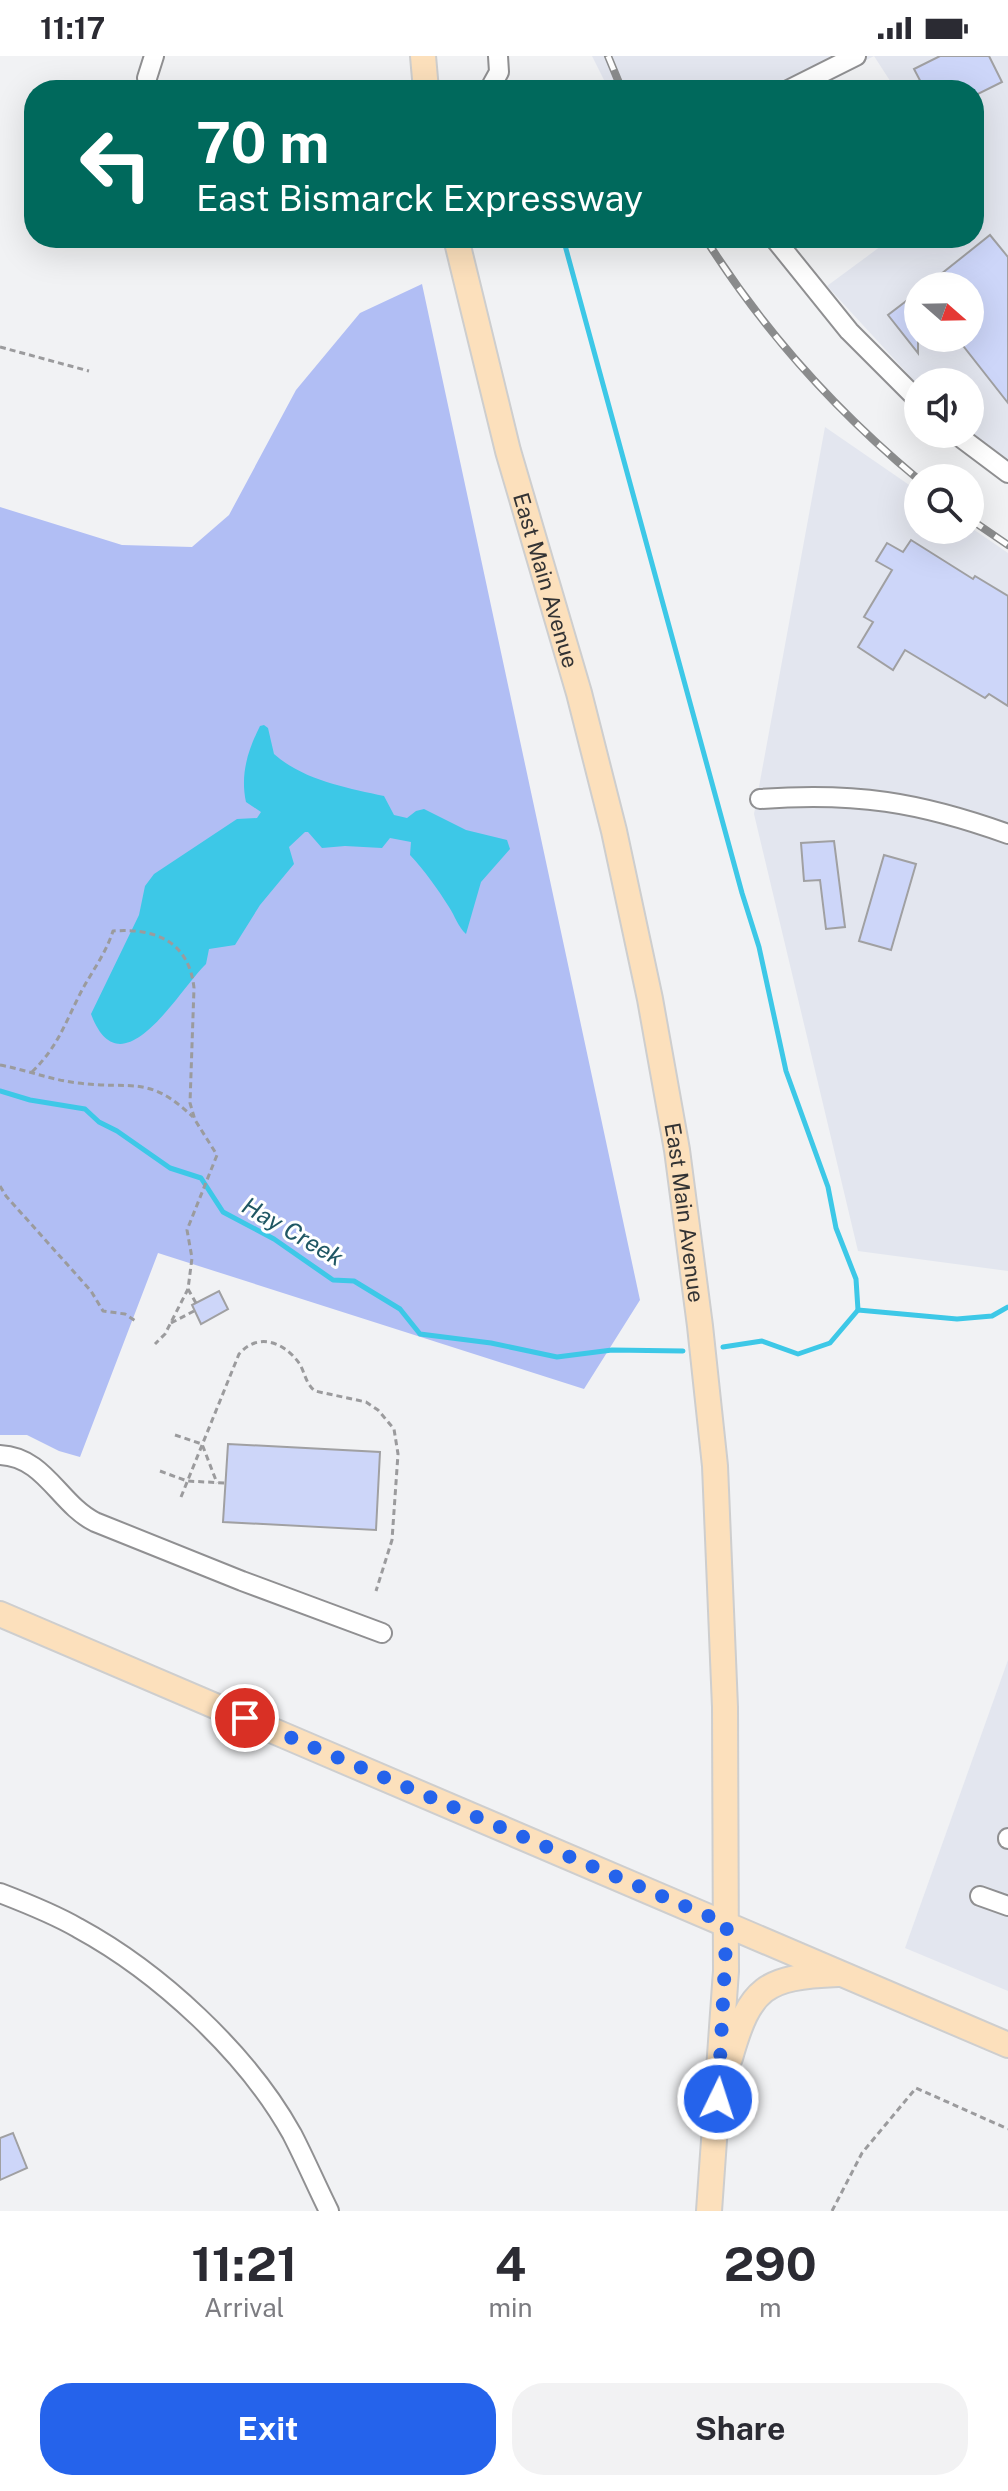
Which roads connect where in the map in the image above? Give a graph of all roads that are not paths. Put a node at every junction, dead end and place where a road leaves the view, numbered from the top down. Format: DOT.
graph roads {
  1 [pos="154,56"];
  2 [pos="423,56"];
  3 [pos="498,56"];
  4 [pos="856,56"];
  5 [pos="147,78"];
  6 [pos="425,80"];
  7 [pos="495,80"];
  8 [pos="808,80"];
  9 [pos="458,248"];
  10 [pos="782,248"];
  11 [pos="904,386"];
  12 [pos="975,448"];
  13 [pos="1008,473"];
  14 [pos="760,799"];
  15 [pos="1008,834"];
  16 [pos="0,1455"];
  17 [pos="0,1614"];
  18 [pos="382,1633"];
  19 [pos="0,1893"];
  20 [pos="980,1896"];
  21 [pos="1008,1906"];
  22 [pos="727,1924"];
  23 [pos="842,1973"];
  24 [pos="1008,2045"];
  25 [pos="718,2099"];
  26 [pos="329,2211"];
  27 [pos="709,2211"];
  1 -- 5 [label="street"];
  2 -- 6 [label="main road"];
  3 -- 7 [label="street"];
  4 -- 8 [label="street"];
  9 -- 22 [label="main road, East Main Avenue"];
  10 -- 11 [label="street"];
  12 -- 13 [label="street"];
  14 -- 15 [label="street"];
  16 -- 18 [label="street"];
  17 -- 22 [label="main road"];
  19 -- 26 [label="street"];
  20 -- 21 [label="street"];
  22 -- 23 [label="main road"];
  22 -- 25 [label="main road, East Main Avenue"];
  23 -- 24 [label="main road"];
  23 -- 25 [label="main road"];
  25 -- 27 [label="main road, East Main Avenue"];
}
